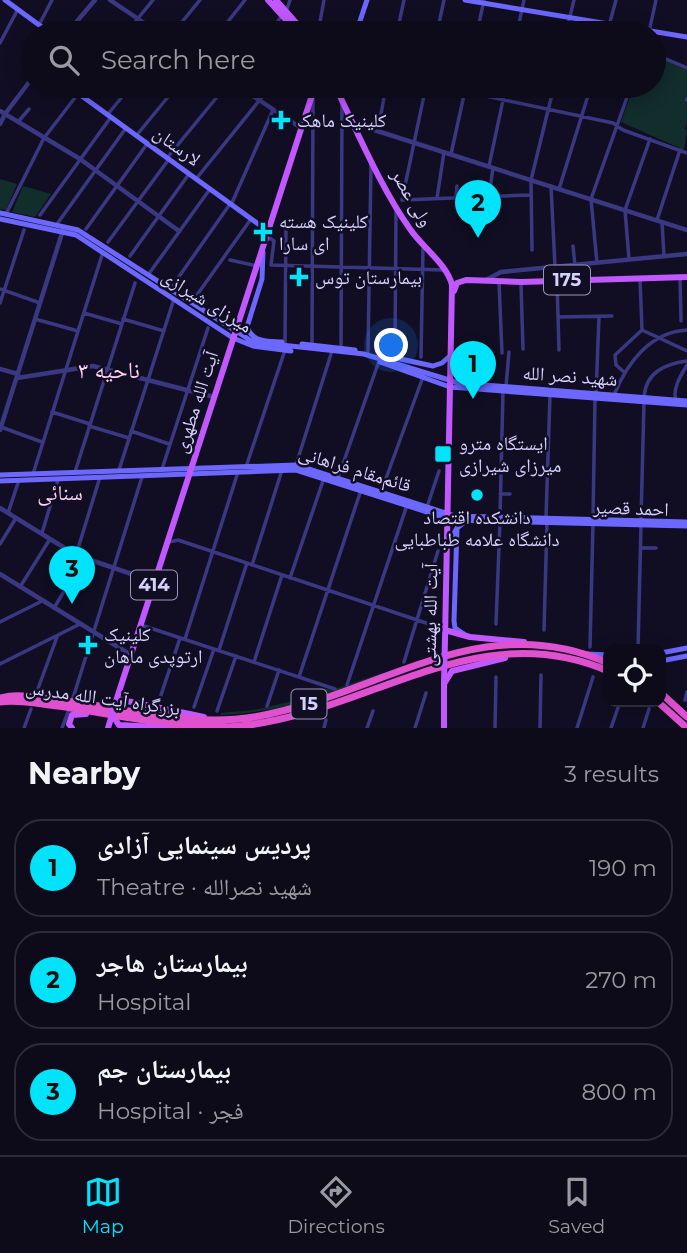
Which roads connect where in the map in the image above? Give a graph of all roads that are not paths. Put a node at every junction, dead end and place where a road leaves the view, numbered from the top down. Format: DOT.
graph roads {
  1 [pos="2,0"];
  2 [pos="52,0"];
  3 [pos="95,0"];
  4 [pos="110,0"];
  5 [pos="153,0"];
  6 [pos="200,0"];
  7 [pos="245,0"];
  8 [pos="268,0"];
  9 [pos="276,0"];
  10 [pos="290,0"];
  11 [pos="324,0"];
  12 [pos="367,0"];
  13 [pos="404,0"];
  14 [pos="444,0"];
  15 [pos="465,0"];
  16 [pos="524,0"];
  17 [pos="574,0"];
  18 [pos="616,0"];
  19 [pos="656,0"];
  20 [pos="483,1"];
  21 [pos="15,7"];
  22 [pos="522,9"];
  23 [pos="284,13"];
  24 [pos="570,18"];
  25 [pos="138,19"];
  26 [pos="31,21"];
  27 [pos="41,21"];
  28 [pos="77,21"];
  29 [pos="141,21"];
  30 [pos="183,21"];
  31 [pos="228,21"];
  32 [pos="278,21"];
  33 [pos="290,21"];
  34 [pos="292,21"];
  35 [pos="320,21"];
  36 [pos="360,21"];
  37 [pos="400,21"];
  38 [pos="440,21"];
  39 [pos="479,21"];
  40 [pos="520,21"];
  41 [pos="569,21"];
  42 [pos="590,21"];
  43 [pos="611,21"];
  44 [pos="652,21"];
  45 [pos="666,34"];
  46 [pos="687,37"];
  47 [pos="0,43"];
  48 [pos="666,59"];
  49 [pos="687,68"];
  50 [pos="21,91"];
  51 [pos="74,98"];
  52 [pos="85,98"];
  53 [pos="122,98"];
  54 [pos="167,98"];
  55 [pos="216,98"];
  56 [pos="256,98"];
  57 [pos="311,98"];
  58 [pos="314,98"];
  59 [pos="341,98"];
  60 [pos="384,98"];
  61 [pos="424,98"];
  62 [pos="463,98"];
  63 [pos="496,98"];
  64 [pos="552,98"];
  65 [pos="587,98"];
  66 [pos="626,98"];
  67 [pos="259,100"];
  68 [pos="503,100"];
  69 [pos="29,109"];
  70 [pos="273,110"];
  71 [pos="549,110"];
  72 [pos="2,113"];
  73 [pos="109,116"];
  74 [pos="581,117"];
  75 [pos="18,122"];
  76 [pos="0,124"];
  77 [pos="616,126"];
  78 [pos="126,128"];
  79 [pos="301,128"];
  80 [pos="368,128"];
  81 [pos="378,131"];
  82 [pos="136,135"];
  83 [pos="44,138"];
  84 [pos="650,139"];
  85 [pos="415,143"];
  86 [pos="147,144"];
  87 [pos="687,145"];
  88 [pos="444,152"];
  89 [pos="684,152"];
  90 [pos="451,155"];
  91 [pos="371,157"];
  92 [pos="80,159"];
  93 [pos="168,159"];
  94 [pos="491,167"];
  95 [pos="96,171"];
  96 [pos="189,174"];
  97 [pos="196,179"];
  98 [pos="531,180"];
  99 [pos="117,186"];
  100 [pos="457,186"];
  101 [pos="551,186"];
  102 [pos="210,189"];
  103 [pos="559,189"];
  104 [pos="530,195"];
  105 [pos="489,196"];
  106 [pos="437,198"];
  107 [pos="456,198"];
  108 [pos="591,199"];
  109 [pos="138,201"];
  110 [pos="231,204"];
  111 [pos="397,209"];
  112 [pos="625,210"];
  113 [pos="2,215"];
  114 [pos="40,215"];
  115 [pos="159,216"];
  116 [pos="251,219"];
  117 [pos="659,221"];
  118 [pos="286,223"];
  119 [pos="60,227"];
  120 [pos="86,229"];
  121 [pos="24,230"];
  122 [pos="687,230"];
  123 [pos="179,231"];
  124 [pos="268,231"];
  125 [pos="108,242"];
  126 [pos="263,246"];
  127 [pos="573,246"];
  128 [pos="424,247"];
  129 [pos="532,250"];
  130 [pos="103,252"];
  131 [pos="687,254"];
  132 [pos="130,256"];
  133 [pos="664,257"];
  134 [pos="230,260"];
  135 [pos="629,260"];
  136 [pos="597,264"];
  137 [pos="257,266"];
  138 [pos="285,266"];
  139 [pos="575,266"];
  140 [pos="312,267"];
  141 [pos="341,267"];
  142 [pos="555,267"];
  143 [pos="369,268"];
  144 [pos="396,269"];
  145 [pos="422,270"];
  146 [pos="444,270"];
  147 [pos="148,275"];
  148 [pos="684,277"];
  149 [pos="640,279"];
  150 [pos="483,281"];
  151 [pos="557,281"];
  152 [pos="499,282"];
  153 [pos="521,282"];
  154 [pos="135,283"];
  155 [pos="2,290"];
  156 [pos="170,290"];
  157 [pos="453,292"];
  158 [pos="174,299"];
  159 [pos="0,303"];
  160 [pos="40,303"];
  161 [pos="190,303"];
  162 [pos="84,313"];
  163 [pos="612,316"];
  164 [pos="558,317"];
  165 [pos="599,317"];
  166 [pos="35,318"];
  167 [pos="681,321"];
  168 [pos="123,322"];
  169 [pos="208,328"];
  170 [pos="642,330"];
  171 [pos="687,330"];
  172 [pos="78,331"];
  173 [pos="164,331"];
  174 [pos="234,336"];
  175 [pos="657,337"];
  176 [pos="285,343"];
  177 [pos="312,345"];
  178 [pos="341,348"];
  179 [pos="523,349"];
  180 [pos="285,350"];
  181 [pos="559,350"];
  182 [pos="687,351"];
  183 [pos="368,352"];
  184 [pos="509,352"];
  185 [pos="502,353"];
  186 [pos="331,354"];
  187 [pos="451,355"];
  188 [pos="421,357"];
  189 [pos="391,358"];
  190 [pos="379,361"];
  191 [pos="687,363"];
  192 [pos="0,369"];
  193 [pos="107,370"];
  194 [pos="65,371"];
  195 [pos="624,372"];
  196 [pos="17,376"];
  197 [pos="423,377"];
  198 [pos="148,380"];
  199 [pos="451,385"];
  200 [pos="504,389"];
  201 [pos="187,390"];
  202 [pos="529,391"];
  203 [pos="550,395"];
  204 [pos="614,395"];
  205 [pos="596,396"];
  206 [pos="214,397"];
  207 [pos="644,399"];
  208 [pos="676,400"];
  209 [pos="687,403"];
  210 [pos="52,412"];
  211 [pos="90,425"];
  212 [pos="0,429"];
  213 [pos="131,431"];
  214 [pos="129,438"];
  215 [pos="43,442"];
  216 [pos="170,444"];
  217 [pos="296,465"];
  218 [pos="246,467"];
  219 [pos="162,469"];
  220 [pos="119,470"];
  221 [pos="282,470"];
  222 [pos="190,471"];
  223 [pos="439,471"];
  224 [pos="75,472"];
  225 [pos="238,472"];
  226 [pos="33,474"];
  227 [pos="0,475"];
  228 [pos="143,475"];
  229 [pos="100,477"];
  230 [pos="58,478"];
  231 [pos="324,478"];
  232 [pos="338,478"];
  233 [pos="19,480"];
  234 [pos="0,481"];
  235 [pos="360,490"];
  236 [pos="381,492"];
  237 [pos="500,494"];
  238 [pos="510,494"];
  239 [pos="407,505"];
  240 [pos="0,508"];
  241 [pos="427,508"];
  242 [pos="8,513"];
  243 [pos="448,517"];
  244 [pos="16,518"];
  245 [pos="500,519"];
  246 [pos="467,520"];
  247 [pos="546,520"];
  248 [pos="593,521"];
  249 [pos="641,523"];
  250 [pos="687,524"];
  251 [pos="457,528"];
  252 [pos="42,534"];
  253 [pos="50,539"];
  254 [pos="167,542"];
  255 [pos="0,544"];
  256 [pos="447,546"];
  257 [pos="640,548"];
  258 [pos="656,548"];
  259 [pos="438,551"];
  260 [pos="213,552"];
  261 [pos="76,555"];
  262 [pos="85,558"];
  263 [pos="447,558"];
  264 [pos="250,564"];
  265 [pos="456,565"];
  266 [pos="114,568"];
  267 [pos="0,575"];
  268 [pos="282,575"];
  269 [pos="290,578"];
  270 [pos="155,582"];
  271 [pos="20,587"];
  272 [pos="327,590"];
  273 [pos="455,592"];
  274 [pos="42,600"];
  275 [pos="446,602"];
  276 [pos="374,605"];
  277 [pos="54,608"];
  278 [pos="417,620"];
  279 [pos="0,622"];
  280 [pos="80,624"];
  281 [pos="496,624"];
  282 [pos="141,625"];
  283 [pos="445,630"];
  284 [pos="544,630"];
  285 [pos="94,632"];
  286 [pos="57,635"];
  287 [pos="470,637"];
  288 [pos="182,638"];
  289 [pos="532,644"];
  290 [pos="638,644"];
  291 [pos="590,647"];
  292 [pos="687,647"];
  293 [pos="217,650"];
  294 [pos="666,652"];
  295 [pos="523,653"];
  296 [pos="579,653"];
  297 [pos="131,655"];
  298 [pos="603,655"];
  299 [pos="236,656"];
  300 [pos="687,656"];
  301 [pos="666,659"];
  302 [pos="603,661"];
  303 [pos="254,662"];
  304 [pos="404,662"];
  305 [pos="0,664"];
  306 [pos="603,669"];
  307 [pos="279,670"];
  308 [pos="541,675"];
  309 [pos="299,677"];
  310 [pos="496,677"];
  311 [pos="593,677"];
  312 [pos="444,684"];
  313 [pos="347,685"];
  314 [pos="335,689"];
  315 [pos="687,692"];
  316 [pos="426,693"];
  317 [pos="36,694"];
  318 [pos="73,698"];
  319 [pos="160,698"];
  320 [pos="666,698"];
  321 [pos="0,700"];
  322 [pos="116,700"];
  323 [pos="686,700"];
  324 [pos="267,706"];
  325 [pos="194,707"];
  326 [pos="618,707"];
  327 [pos="664,707"];
  328 [pos="31,709"];
  329 [pos="649,709"];
  330 [pos="217,710"];
  331 [pos="373,711"];
  332 [pos="68,712"];
  333 [pos="113,716"];
  334 [pos="687,717"];
  335 [pos="127,719"];
  336 [pos="213,719"];
  337 [pos="326,720"];
  338 [pos="24,728"];
  339 [pos="62,728"];
  340 [pos="72,728"];
  341 [pos="107,728"];
  342 [pos="174,728"];
  343 [pos="201,728"];
  344 [pos="223,728"];
  345 [pos="324,728"];
  346 [pos="367,728"];
  347 [pos="415,728"];
  348 [pos="444,728"];
  349 [pos="495,728"];
  350 [pos="540,728"];
  351 [pos="577,728"];
  352 [pos="611,728"];
  353 [pos="643,728"];
  354 [pos="687,728"];
  1 -- 21 [label="main road"];
  2 -- 27 [label="street"];
  3 -- 28 [label="street"];
  4 -- 25 [label="street"];
  5 -- 25 [label="street"];
  6 -- 30 [label="street"];
  7 -- 31 [label="street"];
  8 -- 23 [label="main road"];
  9 -- 23 [label="main road"];
  10 -- 23 [label="street"];
  11 -- 35 [label="street"];
  12 -- 36 [label="main road"];
  13 -- 37 [label="street"];
  14 -- 38 [label="street"];
  15 -- 20 [label="main road"];
  16 -- 22 [label="street"];
  17 -- 24 [label="street"];
  18 -- 43 [label="street"];
  19 -- 44 [label="street"];
  20 -- 22 [label="main road"];
  20 -- 39 [label="street"];
  21 -- 26 [label="main road"];
  21 -- 47 [label="street"];
  22 -- 24 [label="main road"];
  22 -- 40 [label="street"];
  23 -- 32 [label="street"];
  23 -- 33 [label="main road"];
  23 -- 34 [label="main road"];
  24 -- 41 [label="street"];
  24 -- 42 [label="main road"];
  25 -- 29 [label="street"];
  45 -- 46 [label="main road"];
  48 -- 49 [label="street"];
  50 -- 72 [label="street"];
  51 -- 83 [label="street"];
  52 -- 73 [label="main road, لارستان"];
  53 -- 73 [label="street"];
  54 -- 82 [label="street"];
  55 -- 93 [label="street"];
  56 -- 67 [label="street"];
  57 -- 79 [label="main road, آیت الله مطهری / 414"];
  58 -- 140 [label="street"];
  59 -- 91 [label="main road, ولی عصر"];
  59 -- 141 [label="street"];
  60 -- 81 [label="street"];
  61 -- 85 [label="street"];
  62 -- 90 [label="street"];
  63 -- 68 [label="street"];
  64 -- 71 [label="street"];
  65 -- 74 [label="street"];
  66 -- 77 [label="street"];
  67 -- 70 [label="street"];
  67 -- 97 [label="street"];
  68 -- 71 [label="street"];
  68 -- 94 [label="street"];
  69 -- 75 [label="street"];
  70 -- 79 [label="street"];
  70 -- 110 [label="street"];
  71 -- 74 [label="street"];
  71 -- 98 [label="street"];
  72 -- 75 [label="street"];
  72 -- 76 [label="street"];
  73 -- 78 [label="main road, لارستان"];
  73 -- 92 [label="street"];
  74 -- 77 [label="street"];
  74 -- 103 [label="street"];
  75 -- 83 [label="street"];
  77 -- 84 [label="street"];
  77 -- 108 [label="street"];
  78 -- 82 [label="main road, لارستان"];
  78 -- 95 [label="street"];
  79 -- 124 [label="main road, آیت الله مطهری / 414"];
  80 -- 81 [label="street"];
  81 -- 85 [label="street"];
  82 -- 86 [label="main road, لارستان"];
  83 -- 92 [label="street"];
  83 -- 113 [label="street"];
  84 -- 89 [label="street"];
  84 -- 112 [label="street"];
  85 -- 88 [label="street"];
  85 -- 106 [label="street"];
  86 -- 93 [label="main road, لارستان"];
  86 -- 99 [label="street"];
  87 -- 89 [label="street"];
  88 -- 90 [label="street"];
  88 -- 106 [label="street"];
  89 -- 117 [label="street"];
  90 -- 94 [label="street"];
  91 -- 111 [label="main road, ولی عصر"];
  91 -- 143 [label="street"];
  92 -- 95 [label="street"];
  92 -- 114 [label="street"];
  93 -- 96 [label="main road, لارستان"];
  93 -- 109 [label="street"];
  94 -- 98 [label="street"];
  94 -- 105 [label="street"];
  95 -- 99 [label="street"];
  95 -- 119 [label="street"];
  96 -- 97 [label="main road, لارستان"];
  96 -- 115 [label="street"];
  97 -- 102 [label="main road, لارستان"];
  98 -- 101 [label="street"];
  98 -- 104 [label="street"];
  99 -- 109 [label="street"];
  99 -- 120 [label="street"];
  100 -- 107 [label="street"];
  101 -- 103 [label="street"];
  101 -- 142 [label="street"];
  102 -- 110 [label="main road, لارستان"];
  102 -- 123 [label="street"];
  103 -- 108 [label="street"];
  104 -- 105 [label="street"];
  104 -- 129 [label="street"];
  105 -- 107 [label="street"];
  106 -- 107 [label="street"];
  108 -- 112 [label="street"];
  108 -- 136 [label="street"];
  109 -- 115 [label="street"];
  109 -- 125 [label="street"];
  110 -- 116 [label="main road, لارستان"];
  110 -- 156 [label="street"];
  111 -- 128 [label="main road, ولی عصر"];
  111 -- 144 [label="street"];
  112 -- 117 [label="street"];
  112 -- 135 [label="street"];
  113 -- 119 [label="main road, میرزای شیرازی"];
  115 -- 123 [label="street"];
  115 -- 132 [label="street"];
  116 -- 124 [label="main road, لارستان"];
  116 -- 161 [label="street"];
  117 -- 122 [label="street"];
  117 -- 133 [label="street"];
  118 -- 138 [label="street"];
  119 -- 130 [label="main road, میرزای شیرازی"];
  119 -- 147 [label="main road, میرزای شیرازی"];
  119 -- 160 [label="street"];
  121 -- 155 [label="street"];
  123 -- 147 [label="street"];
  124 -- 126 [label="main road, آیت الله مطهری / 414"];
  126 -- 137 [label="main road, آیت الله مطهری / 414"];
  126 -- 138 [label="street"];
  126 -- 176 [label="main road, میرزای شیرازی"];
  127 -- 139 [label="street"];
  128 -- 145 [label="street"];
  128 -- 146 [label="main road, ولی عصر"];
  130 -- 158 [label="main road, میرزای شیرازی"];
  130 -- 162 [label="street"];
  131 -- 133 [label="street"];
  133 -- 135 [label="street"];
  134 -- 137 [label="street"];
  135 -- 136 [label="street"];
  136 -- 139 [label="street"];
  137 -- 174 [label="main road, آیت الله مطهری / 414"];
  138 -- 140 [label="street"];
  138 -- 176 [label="street"];
  139 -- 142 [label="street"];
  140 -- 141 [label="street"];
  140 -- 177 [label="street"];
  141 -- 143 [label="street"];
  141 -- 178 [label="street"];
  142 -- 150 [label="street"];
  143 -- 144 [label="street"];
  143 -- 183 [label="street"];
  144 -- 145 [label="street"];
  144 -- 189 [label="street"];
  145 -- 146 [label="street"];
  145 -- 188 [label="street"];
  146 -- 157 [label="main road, ولی عصر"];
  147 -- 156 [label="main road, میرزای شیرازی"];
  148 -- 149 [label="main road, 175"];
  148 -- 167 [label="street"];
  149 -- 151 [label="main road, 175"];
  149 -- 170 [label="street"];
  150 -- 152 [label="main road, 175"];
  150 -- 157 [label="main road, 175"];
  151 -- 153 [label="main road, 175"];
  151 -- 164 [label="street"];
  152 -- 153 [label="main road, 175"];
  152 -- 185 [label="street"];
  153 -- 179 [label="street"];
  154 -- 168 [label="street"];
  155 -- 159 [label="street"];
  155 -- 160 [label="street"];
  156 -- 161 [label="main road, میرزای شیرازی"];
  157 -- 187 [label="main road, آیت الله بهشتی"];
  158 -- 173 [label="street"];
  158 -- 174 [label="main road, میرزای شیرازی"];
  160 -- 166 [label="street"];
  161 -- 174 [label="main road, میرزای شیرازی"];
  162 -- 168 [label="street"];
  162 -- 172 [label="street"];
  163 -- 165 [label="street"];
  164 -- 165 [label="street"];
  164 -- 181 [label="street"];
  165 -- 205 [label="street"];
  166 -- 172 [label="street"];
  166 -- 196 [label="street"];
  168 -- 173 [label="street"];
  168 -- 193 [label="street"];
  169 -- 201 [label="street"];
  170 -- 175 [label="street"];
  170 -- 195 [label="street"];
  171 -- 175 [label="street"];
  172 -- 194 [label="street"];
  173 -- 198 [label="street"];
  174 -- 180 [label="main road, میرزای شیرازی"];
  174 -- 199 [label="main road, میرزای شیرازی"];
  174 -- 206 [label="main road, آیت الله مطهری / 414"];
  175 -- 182 [label="street"];
  175 -- 195 [label="street"];
  176 -- 177 [label="main road, میرزای شیرازی"];
  177 -- 178 [label="main road, میرزای شیرازی"];
  178 -- 183 [label="main road, میرزای شیرازی"];
  180 -- 186 [label="main road, میرزای شیرازی"];
  180 -- 218 [label="street"];
  183 -- 189 [label="main road, میرزای شیرازی"];
  184 -- 200 [label="street"];
  186 -- 190 [label="main road, میرزای شیرازی"];
  186 -- 217 [label="street"];
  187 -- 189 [label="main road, میرزای شیرازی"];
  187 -- 199 [label="main road, آیت الله بهشتی"];
  190 -- 197 [label="main road, میرزای شیرازی"];
  190 -- 232 [label="street"];
  191 -- 207 [label="street"];
  191 -- 208 [label="street"];
  192 -- 196 [label="street"];
  193 -- 194 [label="street"];
  193 -- 198 [label="street"];
  193 -- 211 [label="street"];
  194 -- 196 [label="street"];
  194 -- 210 [label="street"];
  195 -- 204 [label="street"];
  196 -- 212 [label="street"];
  197 -- 199 [label="main road, میرزای شیرازی"];
  197 -- 236 [label="street"];
  198 -- 201 [label="street"];
  198 -- 213 [label="street"];
  199 -- 200 [label="main road"];
  199 -- 243 [label="main road, آیت الله بهشتی"];
  200 -- 202 [label="main road"];
  200 -- 237 [label="street"];
  201 -- 206 [label="street"];
  201 -- 216 [label="street"];
  202 -- 203 [label="main road"];
  202 -- 205 [label="main road, شهید نصر الله"];
  203 -- 205 [label="main road"];
  203 -- 247 [label="street"];
  204 -- 205 [label="main road, شهید نصر الله"];
  204 -- 207 [label="main road, شهید نصر الله"];
  205 -- 207 [label="main road"];
  205 -- 248 [label="street"];
  206 -- 222 [label="main road, آیت الله مطهری / 414"];
  207 -- 208 [label="main road, شهید نصر الله"];
  207 -- 209 [label="main road, شهید نصر الله"];
  207 -- 249 [label="street"];
  208 -- 209 [label="main road, شهید نصر الله"];
  210 -- 211 [label="street"];
  210 -- 215 [label="street"];
  211 -- 214 [label="street"];
  211 -- 224 [label="street"];
  212 -- 215 [label="street"];
  213 -- 214 [label="street"];
  213 -- 216 [label="street"];
  214 -- 220 [label="street"];
  215 -- 226 [label="street"];
  216 -- 219 [label="street"];
  217 -- 218 [label="main road, قائم‌مقام فراهانی"];
  217 -- 232 [label="main road, قائم‌مقام فراهانی"];
  218 -- 222 [label="main road, قائم‌مقام فراهانی"];
  219 -- 220 [label="main road, قائم‌مقام فراهانی"];
  219 -- 222 [label="main road, قائم‌مقام فراهانی"];
  220 -- 224 [label="main road, قائم‌مقام فراهانی"];
  221 -- 225 [label="main road, قائم‌مقام فراهانی"];
  221 -- 231 [label="main road, قائم‌مقام فراهانی"];
  221 -- 264 [label="street"];
  222 -- 225 [label="main road, قائم‌مقام فراهانی"];
  222 -- 228 [label="main road, قائم‌مقام فراهانی"];
  222 -- 254 [label="main road, آیت الله مطهری / 414"];
  223 -- 241 [label="street"];
  224 -- 226 [label="main road, قائم‌مقام فراهانی"];
  225 -- 260 [label="street"];
  226 -- 227 [label="main road, قائم‌مقام فراهانی"];
  228 -- 229 [label="main road, قائم‌مقام فراهانی"];
  228 -- 266 [label="street"];
  229 -- 230 [label="main road, قائم‌مقام فراهانی"];
  229 -- 261 [label="street"];
  230 -- 233 [label="main road, قائم‌مقام فراهانی"];
  230 -- 252 [label="street"];
  231 -- 235 [label="main road, قائم‌مقام فراهانی"];
  231 -- 269 [label="street"];
  232 -- 236 [label="main road, قائم‌مقام فراهانی"];
  233 -- 234 [label="main road, قائم‌مقام فراهانی"];
  233 -- 242 [label="street"];
  235 -- 239 [label="main road, قائم‌مقام فراهانی"];
  235 -- 272 [label="street"];
  236 -- 241 [label="main road, قائم‌مقام فراهانی"];
  237 -- 238 [label="street"];
  237 -- 245 [label="street"];
  239 -- 243 [label="main road, قائم‌مقام فراهانی"];
  239 -- 276 [label="street"];
  240 -- 242 [label="street"];
  241 -- 243 [label="main road, قائم‌مقام فراهانی"];
  242 -- 244 [label="street"];
  243 -- 245 [label="main road, احمد قصیر"];
  243 -- 246 [label="main road, احمد قصیر"];
  243 -- 256 [label="main road, آیت الله بهشتی"];
  244 -- 252 [label="street"];
  244 -- 255 [label="street"];
  245 -- 246 [label="main road, احمد قصیر"];
  245 -- 247 [label="main road, احمد قصیر"];
  245 -- 281 [label="street"];
  246 -- 251 [label="main road"];
  247 -- 248 [label="main road, احمد قصیر"];
  247 -- 284 [label="street"];
  248 -- 249 [label="main road, احمد قصیر"];
  248 -- 291 [label="street"];
  249 -- 250 [label="main road, احمد قصیر"];
  249 -- 257 [label="street"];
  251 -- 256 [label="main road"];
  251 -- 265 [label="main road"];
  252 -- 253 [label="street"];
  253 -- 261 [label="street"];
  253 -- 271 [label="street"];
  254 -- 260 [label="street"];
  254 -- 270 [label="main road, آیت الله مطهری / 414"];
  256 -- 263 [label="main road, آیت الله بهشتی"];
  257 -- 258 [label="street"];
  257 -- 290 [label="street"];
  259 -- 278 [label="street"];
  260 -- 264 [label="street"];
  260 -- 288 [label="street"];
  261 -- 262 [label="street"];
  262 -- 266 [label="street"];
  262 -- 277 [label="street"];
  263 -- 265 [label="main road"];
  263 -- 275 [label="main road, آیت الله بهشتی"];
  264 -- 268 [label="street"];
  264 -- 293 [label="street"];
  265 -- 273 [label="main road"];
  266 -- 270 [label="street"];
  266 -- 285 [label="street"];
  267 -- 271 [label="street"];
  268 -- 269 [label="street"];
  268 -- 303 [label="street"];
  269 -- 272 [label="street"];
  270 -- 282 [label="main road, آیت الله مطهری / 414"];
  271 -- 274 [label="street"];
  272 -- 276 [label="street"];
  272 -- 309 [label="street"];
  273 -- 275 [label="main road"];
  273 -- 287 [label="main road"];
  274 -- 277 [label="street"];
  274 -- 279 [label="street"];
  275 -- 283 [label="main road, آیت الله بهشتی"];
  276 -- 278 [label="street"];
  276 -- 313 [label="street"];
  277 -- 280 [label="street"];
  278 -- 283 [label="street"];
  278 -- 304 [label="street"];
  280 -- 285 [label="street"];
  280 -- 286 [label="street"];
  282 -- 288 [label="street"];
  282 -- 297 [label="main road, آیت الله مطهری / 414"];
  283 -- 287 [label="main road"];
  283 -- 312 [label="main road, آیت الله بهشتی, bridge"];
  285 -- 297 [label="street"];
  285 -- 318 [label="street"];
  286 -- 305 [label="street"];
  286 -- 317 [label="street"];
  287 -- 289 [label="main road"];
  288 -- 293 [label="street"];
  288 -- 319 [label="street"];
  289 -- 296 [label="highway, بزرگراه آیت الله مدرس / 15"];
  289 -- 336 [label="highway, بزرگراه آیت الله مدرس / 15"];
  292 -- 294 [label="main road"];
  293 -- 299 [label="street"];
  293 -- 325 [label="street"];
  295 -- 306 [label="highway, بزرگراه آیت الله مدرس / 15"];
  295 -- 312 [label="main road"];
  295 -- 344 [label="highway, بزرگراه آیت الله مدرس / 15"];
  296 -- 298 [label="main road"];
  296 -- 302 [label="highway, بزرگراه آیت الله مدرس / 15"];
  297 -- 322 [label="main road, آیت الله مطهری / 414"];
  299 -- 303 [label="street"];
  299 -- 330 [label="street"];
  300 -- 301 [label="main road"];
  303 -- 307 [label="street"];
  307 -- 309 [label="street"];
  307 -- 324 [label="street"];
  308 -- 350 [label="street"];
  309 -- 314 [label="street"];
  310 -- 349 [label="street"];
  311 -- 351 [label="street"];
  312 -- 348 [label="main road, آیت الله بهشتی"];
  315 -- 323 [label="street"];
  316 -- 347 [label="street"];
  320 -- 334 [label="highway"];
  321 -- 335 [label="highway, بزرگراه آیت الله مدرس / 15"];
  321 -- 336 [label="highway, بزرگراه آیت الله مدرس / 15"];
  322 -- 333 [label="main road, آیت الله مطهری / 414, bridge"];
  322 -- 336 [label="main road"];
  326 -- 352 [label="street"];
  327 -- 354 [label="highway"];
  328 -- 338 [label="street"];
  329 -- 353 [label="street"];
  331 -- 346 [label="street"];
  332 -- 339 [label="street"];
  333 -- 341 [label="main road, آیت الله مطهری / 414"];
  333 -- 342 [label="main road"];
  335 -- 340 [label="main road"];
  335 -- 344 [label="highway, بزرگراه آیت الله مدرس / 15"];
  337 -- 345 [label="street"];
  343 -- 344 [label="main road"];
}
